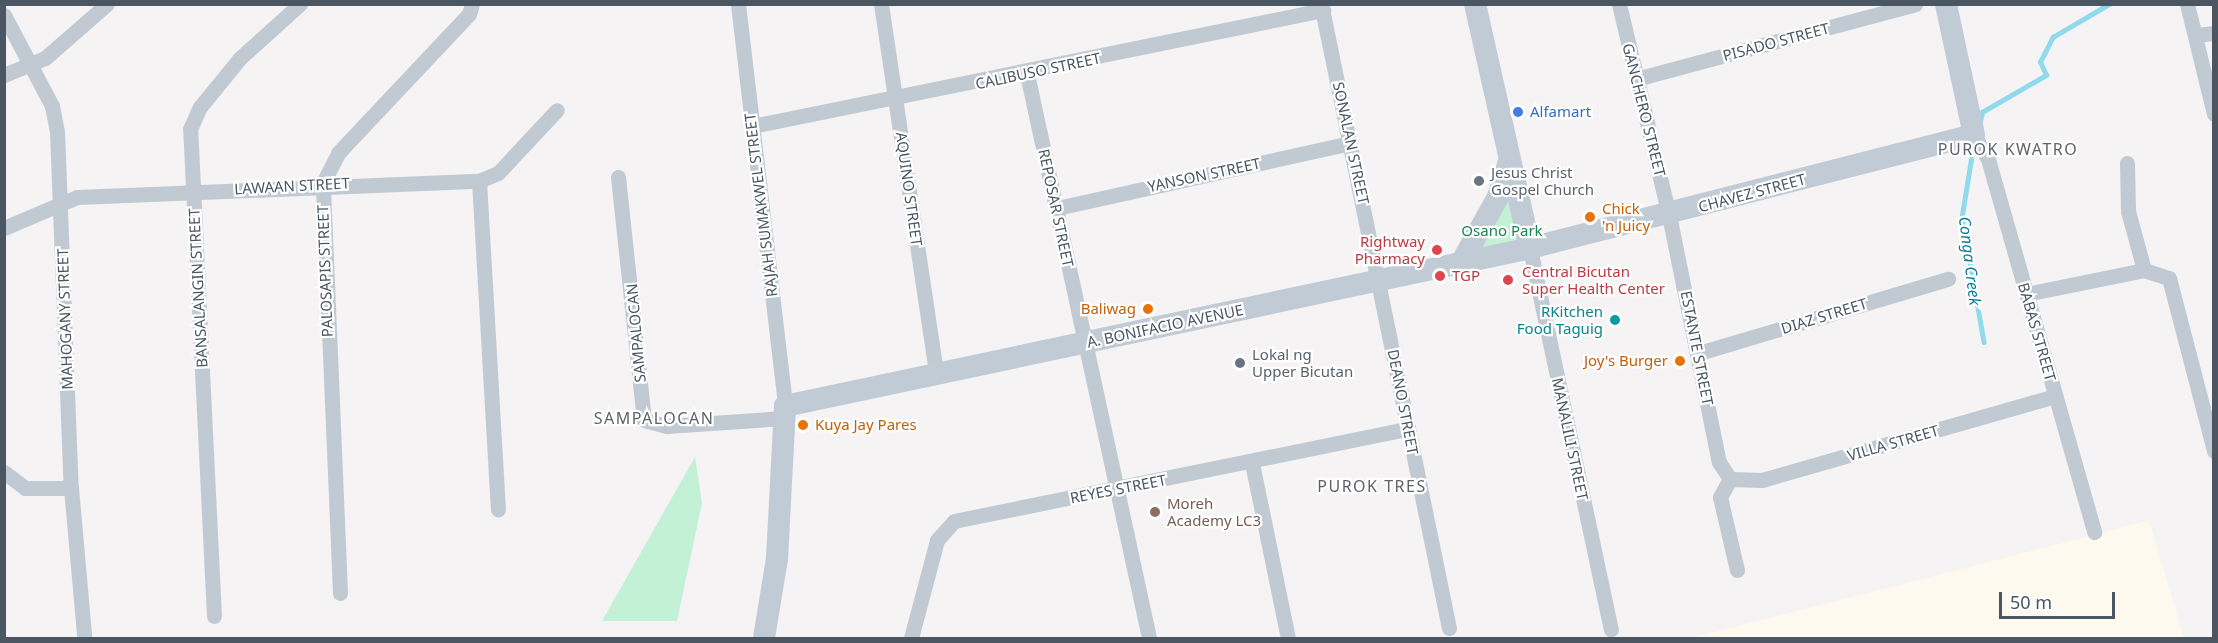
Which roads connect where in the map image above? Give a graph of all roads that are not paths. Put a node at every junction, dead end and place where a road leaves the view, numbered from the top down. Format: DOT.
graph roads {
  1 [pos="107,4"];
  2 [pos="300,4"];
  3 [pos="472,4"];
  4 [pos="738,4"];
  5 [pos="881,4"];
  6 [pos="1475,4"];
  7 [pos="1619,4"];
  8 [pos="1915,4"];
  9 [pos="1946,4"];
  10 [pos="2187,4"];
  11 [pos="1322,8"];
  12 [pos="4,15"];
  13 [pos="2214,33"];
  14 [pos="2197,35"];
  15 [pos="30,64"];
  16 [pos="1027,74"];
  17 [pos="4,75"];
  18 [pos="1636,79"];
  19 [pos="896,100"];
  20 [pos="557,110"];
  21 [pos="2214,114"];
  22 [pos="752,126"];
  23 [pos="1977,138"];
  24 [pos="1350,143"];
  25 [pos="1509,160"];
  26 [pos="2127,163"];
  27 [pos="618,177"];
  28 [pos="479,181"];
  29 [pos="323,183"];
  30 [pos="193,191"];
  31 [pos="61,202"];
  32 [pos="1057,208"];
  33 [pos="1670,215"];
  34 [pos="4,228"];
  35 [pos="1530,249"];
  36 [pos="1461,263"];
  37 [pos="2144,270"];
  38 [pos="1948,279"];
  39 [pos="1382,282"];
  40 [pos="2026,294"];
  41 [pos="1085,343"];
  42 [pos="1699,353"];
  43 [pos="936,374"];
  44 [pos="2055,396"];
  45 [pos="784,412"];
  46 [pos="1407,429"];
  47 [pos="2214,451"];
  48 [pos="1252,463"];
  49 [pos="4,472"];
  50 [pos="1730,479"];
  51 [pos="71,488"];
  52 [pos="1117,490"];
  53 [pos="498,508"];
  54 [pos="2094,532"];
  55 [pos="1737,570"];
  56 [pos="340,593"];
  57 [pos="214,616"];
  58 [pos="1449,628"];
  59 [pos="1611,628"];
  60 [pos="84,635"];
  61 [pos="764,639"];
  62 [pos="911,639"];
  63 [pos="1149,639"];
  64 [pos="1288,639"];
  1 -- 15 [label="street"];
  2 -- 30 [label="street, BANSALANGIN STREET"];
  3 -- 29 [label="street, PALOSAPIS STREET"];
  4 -- 22 [label="street, RAJAH SUMAKWEL STREET"];
  5 -- 19 [label="street, AQUINO STREET"];
  6 -- 25 [label="street"];
  7 -- 18 [label="street, GANCHERO STREET"];
  8 -- 18 [label="street, PISADO STREET"];
  9 -- 23 [label="street"];
  10 -- 14 [label="street"];
  11 -- 16 [label="street, CALIBUSO STREET"];
  11 -- 24 [label="street, SONALAN STREET"];
  12 -- 15 [label="street, MAHOGANY STREET"];
  13 -- 14 [label="street"];
  14 -- 21 [label="street"];
  15 -- 17 [label="street"];
  15 -- 31 [label="street, MAHOGANY STREET"];
  16 -- 19 [label="street, CALIBUSO STREET"];
  16 -- 32 [label="street, REPOSAR STREET"];
  18 -- 33 [label="street, GANCHERO STREET"];
  19 -- 22 [label="street, CALIBUSO STREET"];
  19 -- 43 [label="street, AQUINO STREET"];
  20 -- 28 [label="street, LAWAAN STREET"];
  22 -- 45 [label="street, RAJAH SUMAKWEL STREET"];
  23 -- 33 [label="street, CHAVEZ STREET"];
  23 -- 40 [label="street, BABAS STREET"];
  24 -- 32 [label="street, YANSON STREET"];
  24 -- 39 [label="street, SONALAN STREET"];
  25 -- 35 [label="street"];
  25 -- 36 [label="street"];
  26 -- 37 [label="street"];
  27 -- 45 [label="street, SAMPALOCAN"];
  28 -- 29 [label="street, LAWAAN STREET"];
  28 -- 53 [label="street"];
  29 -- 30 [label="street, LAWAAN STREET"];
  29 -- 56 [label="street, PALOSAPIS STREET"];
  30 -- 31 [label="street, LAWAAN STREET"];
  30 -- 57 [label="street, BANSALANGIN STREET"];
  31 -- 34 [label="street, LAWAAN STREET"];
  31 -- 51 [label="street, MAHOGANY STREET"];
  32 -- 41 [label="street, REPOSAR STREET"];
  33 -- 35 [label="street, CHAVEZ STREET"];
  33 -- 42 [label="street, ESTANTE STREET"];
  35 -- 36 [label="street, A. BONIFACIO AVENUE"];
  35 -- 59 [label="street, MANALILI STREET"];
  36 -- 39 [label="street, A. BONIFACIO AVENUE"];
  37 -- 40 [label="street"];
  37 -- 47 [label="street"];
  38 -- 42 [label="street, DIAZ STREET"];
  39 -- 41 [label="street, A. BONIFACIO AVENUE"];
  39 -- 46 [label="street, DEANO STREET"];
  40 -- 44 [label="street, BABAS STREET"];
  41 -- 43 [label="street, A. BONIFACIO AVENUE"];
  41 -- 52 [label="street, REPOSAR STREET"];
  42 -- 50 [label="street, ESTANTE STREET"];
  43 -- 45 [label="street, A. BONIFACIO AVENUE"];
  44 -- 50 [label="street, VILLA STREET"];
  44 -- 54 [label="street, BABAS STREET"];
  45 -- 61 [label="street"];
  46 -- 48 [label="street, REYES STREET"];
  46 -- 58 [label="street, DEANO STREET"];
  48 -- 52 [label="street, REYES STREET"];
  48 -- 64 [label="street"];
  49 -- 51 [label="street"];
  50 -- 55 [label="street"];
  51 -- 60 [label="street, MAHOGANY STREET"];
  52 -- 62 [label="street, REYES STREET"];
  52 -- 63 [label="street, REPOSAR STREET"];
}
